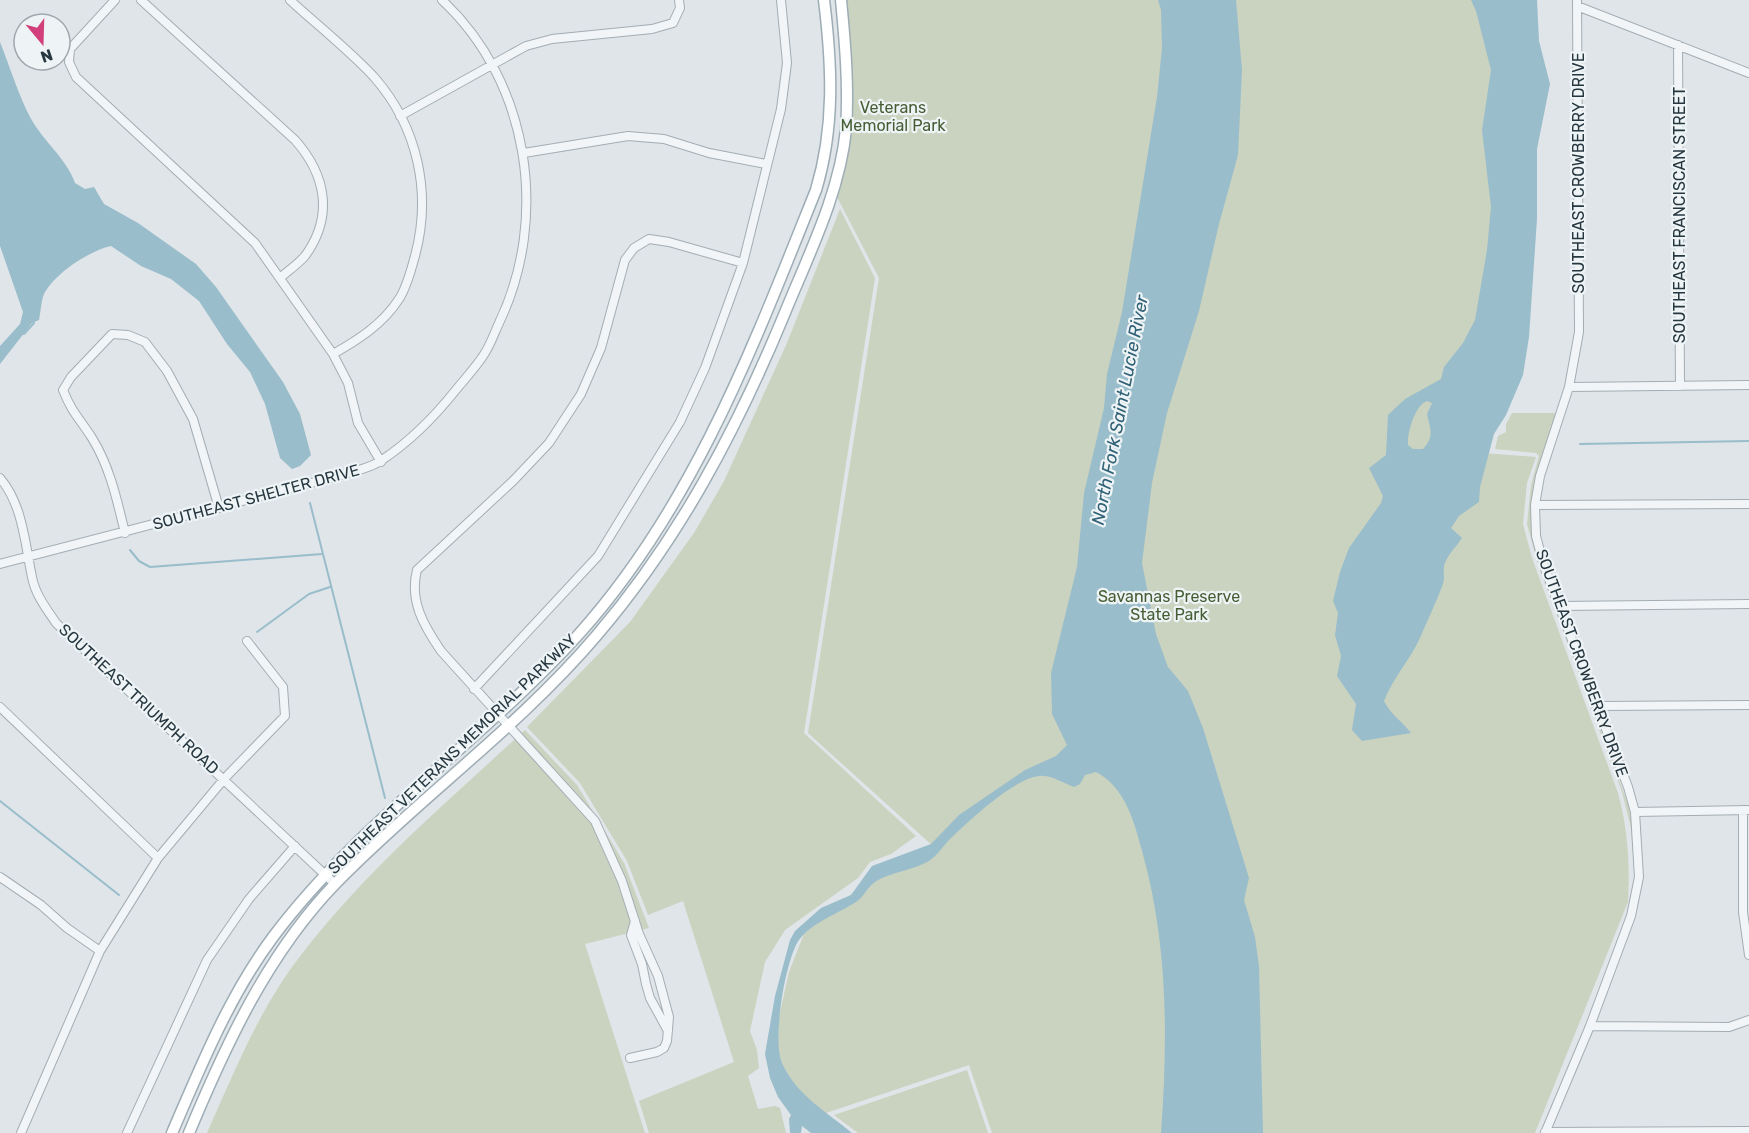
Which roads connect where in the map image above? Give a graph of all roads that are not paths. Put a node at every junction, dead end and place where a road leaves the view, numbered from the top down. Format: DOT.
graph roads {
  1 [pos="115,0"];
  2 [pos="141,0"];
  3 [pos="290,0"];
  4 [pos="442,0"];
  5 [pos="679,0"];
  6 [pos="782,0"];
  7 [pos="824,0"];
  8 [pos="841,0"];
  9 [pos="1577,3"];
  10 [pos="1678,45"];
  11 [pos="494,65"];
  12 [pos="1749,73"];
  13 [pos="400,116"];
  14 [pos="524,153"];
  15 [pos="766,164"];
  16 [pos="743,263"];
  17 [pos="280,278"];
  18 [pos="333,354"];
  19 [pos="1749,385"];
  20 [pos="1680,386"];
  21 [pos="1569,387"];
  22 [pos="381,462"];
  23 [pos="0,478"];
  24 [pos="1749,504"];
  25 [pos="1535,505"];
  26 [pos="219,508"];
  27 [pos="124,532"];
  28 [pos="30,556"];
  29 [pos="0,564"];
  30 [pos="1749,604"];
  31 [pos="1559,606"];
  32 [pos="247,641"];
  33 [pos="474,689"];
  34 [pos="1749,705"];
  35 [pos="1598,706"];
  36 [pos="0,707"];
  37 [pos="497,716"];
  38 [pos="507,727"];
  39 [pos="224,779"];
  40 [pos="1746,810"];
  41 [pos="1635,812"];
  42 [pos="295,846"];
  43 [pos="158,858"];
  44 [pos="326,874"];
  45 [pos="0,877"];
  46 [pos="335,884"];
  47 [pos="636,921"];
  48 [pos="100,951"];
  49 [pos="1749,955"];
  50 [pos="660,983"];
  51 [pos="647,987"];
  52 [pos="1749,1020"];
  53 [pos="1590,1026"];
  54 [pos="668,1030"];
  55 [pos="630,1058"];
  56 [pos="1749,1131"];
  57 [pos="21,1133"];
  58 [pos="127,1133"];
  59 [pos="172,1133"];
  60 [pos="189,1133"];
  61 [pos="1545,1133"];
  1 -- 17 [label="street"];
  2 -- 17 [label="street"];
  3 -- 13 [label="street"];
  4 -- 11 [label="street, SOUTHEAST SHELTER DRIVE"];
  5 -- 11 [label="street"];
  6 -- 15 [label="street"];
  7 -- 37 [label="main road, SOUTHEAST VETERANS MEMORIAL PARKWAY"];
  8 -- 38 [label="main road, SOUTHEAST VETERANS MEMORIAL PARKWAY"];
  9 -- 10 [label="street"];
  9 -- 21 [label="street, SOUTHEAST CROWBERRY DRIVE"];
  10 -- 12 [label="street"];
  10 -- 20 [label="street, SOUTHEAST FRANCISCAN STREET"];
  11 -- 13 [label="street"];
  11 -- 14 [label="street, SOUTHEAST SHELTER DRIVE"];
  13 -- 18 [label="street"];
  14 -- 15 [label="street"];
  14 -- 22 [label="street, SOUTHEAST SHELTER DRIVE"];
  15 -- 16 [label="street"];
  16 -- 33 [label="street"];
  16 -- 33 [label="street"];
  17 -- 18 [label="street"];
  18 -- 22 [label="street"];
  19 -- 20 [label="street"];
  20 -- 21 [label="street"];
  21 -- 25 [label="street, SOUTHEAST CROWBERRY DRIVE"];
  22 -- 26 [label="street, SOUTHEAST SHELTER DRIVE"];
  23 -- 28 [label="street, SOUTHEAST TRIUMPH ROAD"];
  24 -- 25 [label="street"];
  25 -- 31 [label="street, SOUTHEAST CROWBERRY DRIVE"];
  26 -- 27 [label="street, SOUTHEAST SHELTER DRIVE"];
  26 -- 27 [label="street"];
  27 -- 28 [label="street, SOUTHEAST SHELTER DRIVE"];
  28 -- 29 [label="street, SOUTHEAST SHELTER DRIVE"];
  28 -- 39 [label="street, SOUTHEAST TRIUMPH ROAD"];
  30 -- 31 [label="street"];
  31 -- 35 [label="street, SOUTHEAST CROWBERRY DRIVE"];
  32 -- 39 [label="street"];
  33 -- 37 [label="street"];
  34 -- 35 [label="street"];
  35 -- 41 [label="street, SOUTHEAST CROWBERRY DRIVE"];
  36 -- 43 [label="street"];
  37 -- 38 [label="street"];
  37 -- 44 [label="main road, SOUTHEAST VETERANS MEMORIAL PARKWAY"];
  38 -- 46 [label="main road, SOUTHEAST VETERANS MEMORIAL PARKWAY"];
  38 -- 47 [label="street"];
  39 -- 42 [label="street, SOUTHEAST TRIUMPH ROAD"];
  39 -- 43 [label="street"];
  40 -- 41 [label="street"];
  40 -- 49 [label="street"];
  41 -- 53 [label="street, SOUTHEAST CROWBERRY DRIVE"];
  42 -- 44 [label="street, SOUTHEAST TRIUMPH ROAD"];
  42 -- 58 [label="street"];
  43 -- 48 [label="street"];
  44 -- 46 [label="street, SOUTHEAST TRIUMPH ROAD"];
  44 -- 59 [label="main road, SOUTHEAST VETERANS MEMORIAL PARKWAY"];
  45 -- 48 [label="street"];
  46 -- 60 [label="main road, SOUTHEAST VETERANS MEMORIAL PARKWAY"];
  47 -- 50 [label="street"];
  47 -- 51 [label="street"];
  48 -- 57 [label="street"];
  50 -- 51 [label="street"];
  50 -- 54 [label="street"];
  51 -- 54 [label="street"];
  52 -- 53 [label="street"];
  53 -- 61 [label="street, SOUTHEAST CROWBERRY DRIVE"];
  54 -- 55 [label="street"];
  56 -- 61 [label="street"];
}
